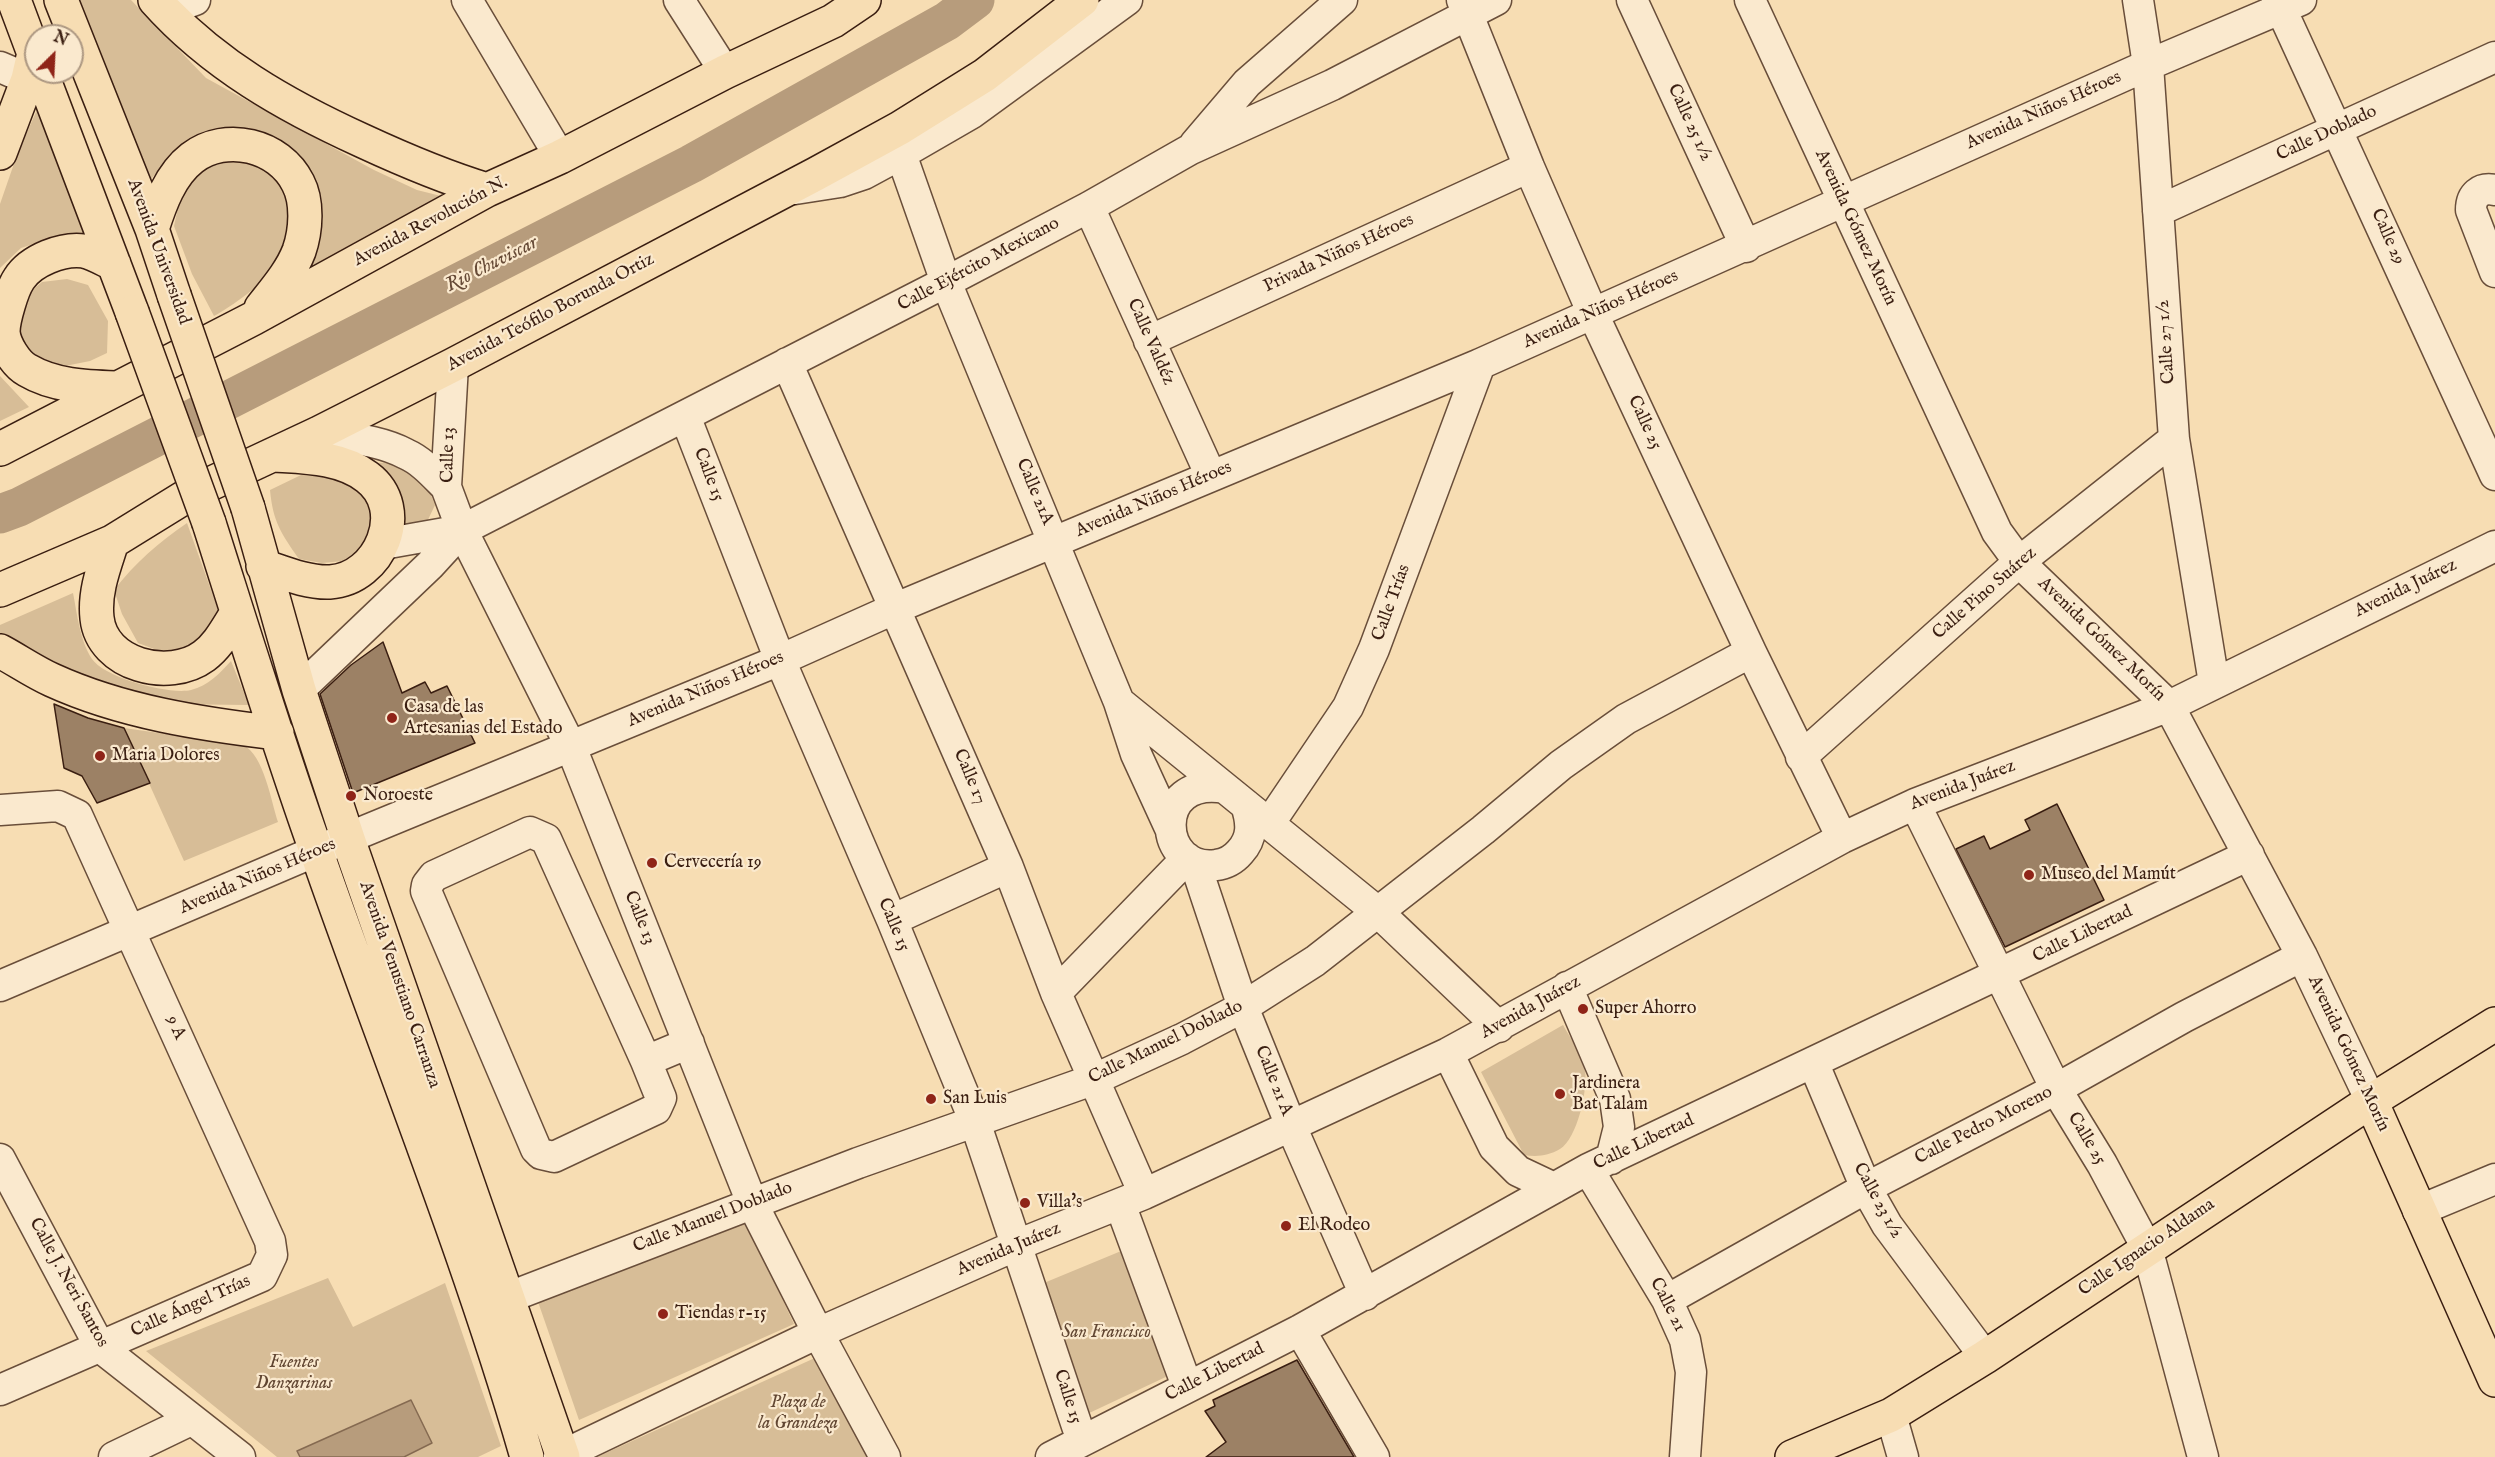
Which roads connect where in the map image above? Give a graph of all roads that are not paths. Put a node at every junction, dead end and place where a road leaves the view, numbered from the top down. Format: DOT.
graph roads {
  1 [pos="61,0"];
  2 [pos="195,0"];
  3 [pos="467,0"];
  4 [pos="679,0"];
  5 [pos="864,0"];
  6 [pos="1082,0"];
  7 [pos="1127,0"];
  8 [pos="1342,0"];
  9 [pos="1496,0"];
  10 [pos="1632,0"];
  11 [pos="1750,0"];
  12 [pos="2138,0"];
  13 [pos="2286,3"];
  14 [pos="160,6"];
  15 [pos="1465,8"];
  16 [pos="833,10"];
  17 [pos="2495,57"];
  18 [pos="24,63"];
  19 [pos="2148,65"];
  20 [pos="725,72"];
  21 [pos="43,84"];
  22 [pos="46,84"];
  23 [pos="6,116"];
  24 [pos="2338,129"];
  25 [pos="1191,149"];
  26 [pos="0,153"];
  27 [pos="901,154"];
  28 [pos="560,157"];
  29 [pos="1529,167"];
  30 [pos="487,190"];
  31 [pos="2495,190"];
  32 [pos="783,191"];
  33 [pos="1842,202"];
  34 [pos="1089,207"];
  35 [pos="2158,211"];
  36 [pos="152,230"];
  37 [pos="1746,247"];
  38 [pos="114,264"];
  39 [pos="2495,272"];
  40 [pos="946,282"];
  41 [pos="150,304"];
  42 [pos="1593,314"];
  43 [pos="254,318"];
  44 [pos="1149,341"];
  45 [pos="787,363"];
  46 [pos="1480,364"];
  47 [pos="453,365"];
  48 [pos="118,388"];
  49 [pos="685,416"];
  50 [pos="319,433"];
  51 [pos="2174,439"];
  52 [pos="0,449"];
  53 [pos="269,455"];
  54 [pos="2495,475"];
  55 [pos="1211,476"];
  56 [pos="446,487"];
  57 [pos="227,520"];
  58 [pos="462,530"];
  59 [pos="112,542"];
  60 [pos="1054,542"];
  61 [pos="383,544"];
  62 [pos="2495,546"];
  63 [pos="2019,562"];
  64 [pos="263,566"];
  65 [pos="0,590"];
  66 [pos="896,608"];
  67 [pos="237,613"];
  68 [pos="0,651"];
  69 [pos="1751,652"];
  70 [pos="780,660"];
  71 [pos="2214,683"];
  72 [pos="299,690"];
  73 [pos="1119,702"];
  74 [pos="2169,706"];
  75 [pos="277,733"];
  76 [pos="571,747"];
  77 [pos="1802,757"];
  78 [pos="1235,797"];
  79 [pos="1915,804"];
  80 [pos="0,810"];
  81 [pos="1269,824"];
  82 [pos="1170,828"];
  83 [pos="1842,838"];
  84 [pos="327,842"];
  85 [pos="2249,855"];
  86 [pos="1191,860"];
  87 [pos="1008,867"];
  88 [pos="1379,913"];
  89 [pos="892,920"];
  90 [pos="129,926"];
  91 [pos="2302,956"];
  92 [pos="0,972"];
  93 [pos="1999,975"];
  94 [pos="0,986"];
  95 [pos="1567,987"];
  96 [pos="1056,993"];
  97 [pos="1243,1007"];
  98 [pos="2495,1024"];
  99 [pos="1499,1027"];
  100 [pos="689,1043"];
  101 [pos="1448,1053"];
  102 [pos="646,1061"];
  103 [pos="1813,1062"];
  104 [pos="1095,1079"];
  105 [pos="2056,1089"];
  106 [pos="2371,1101"];
  107 [pos="975,1122"];
  108 [pos="1291,1126"];
  109 [pos="0,1159"];
  110 [pos="1600,1164"];
  111 [pos="2495,1179"];
  112 [pos="1554,1188"];
  113 [pos="1866,1188"];
  114 [pos="1132,1199"];
  115 [pos="752,1203"];
  116 [pos="2418,1211"];
  117 [pos="1017,1245"];
  118 [pos="2147,1248"];
  119 [pos="272,1255"];
  120 [pos="1365,1295"];
  121 [pos="507,1298"];
  122 [pos="1667,1300"];
  123 [pos="1300,1330"];
  124 [pos="818,1333"];
  125 [pos="100,1347"];
  126 [pos="1985,1357"];
  127 [pos="2495,1380"];
  128 [pos="1187,1386"];
  129 [pos="0,1390"];
  130 [pos="1891,1415"];
  131 [pos="191,1420"];
  132 [pos="1082,1441"];
  133 [pos="114,1457"];
  134 [pos="240,1457"];
  135 [pos="527,1457"];
  136 [pos="555,1457"];
  137 [pos="885,1457"];
  138 [pos="1051,1457"];
  139 [pos="1374,1457"];
  140 [pos="1685,1457"];
  141 [pos="1792,1457"];
  142 [pos="1903,1457"];
  143 [pos="2203,1457"];
  1 -- 36 [label="main road, Avenida Universidad"];
  2 -- 14 [label="street"];
  3 -- 28 [label="street"];
  4 -- 20 [label="street"];
  5 -- 16 [label="main road, Avenida Revolución N."];
  6 -- 32 [label="main road, Avenida Teófilo Borunda Ortiz"];
  7 -- 27 [label="street"];
  8 -- 25 [label="street"];
  9 -- 15 [label="street, Calle Ejército Mexicano"];
  10 -- 37 [label="street, Calle 25 1/2"];
  11 -- 33 [label="street, Avenida Gómez Morín"];
  12 -- 19 [label="street, Calle 27 1/2"];
  13 -- 19 [label="street, Avenida Niños Héroes"];
  13 -- 24 [label="street, Calle 29"];
  14 -- 30 [label="main road"];
  15 -- 25 [label="street, Calle Ejército Mexicano"];
  15 -- 29 [label="street, Calle 25"];
  16 -- 20 [label="main road, Avenida Revolución N."];
  17 -- 24 [label="street, Calle Doblado"];
  18 -- 23 [label="main road"];
  19 -- 33 [label="street, Avenida Niños Héroes"];
  19 -- 35 [label="street, Calle 27 1/2"];
  20 -- 28 [label="main road, Avenida Revolución N."];
  21 -- 38 [label="main road, Avenida Universidad"];
  22 -- 41 [label="street"];
  23 -- 26 [label="main road"];
  24 -- 35 [label="street, Calle Doblado"];
  24 -- 54 [label="street, Calle 29"];
  25 -- 34 [label="street, Calle Ejército Mexicano"];
  27 -- 32 [label="street"];
  27 -- 40 [label="street, Calle 21A"];
  28 -- 30 [label="main road, Avenida Revolución N."];
  29 -- 42 [label="street, Calle 25"];
  29 -- 44 [label="street, Privada Niños Héroes"];
  30 -- 43 [label="main road, Avenida Revolución N."];
  31 -- 39 [label="street"];
  32 -- 47 [label="main road, Avenida Teófilo Borunda Ortiz"];
  33 -- 37 [label="street, Avenida Niños Héroes"];
  33 -- 63 [label="street, Avenida Gómez Morín"];
  34 -- 40 [label="street, Calle Ejército Mexicano"];
  34 -- 44 [label="street, Calle Valdéz"];
  35 -- 51 [label="street, Calle 27 1/2"];
  36 -- 41 [label="main road, Avenida Universidad"];
  36 -- 43 [label="main road"];
  37 -- 42 [label="street, Avenida Niños Héroes"];
  38 -- 41 [label="main road, Avenida Universidad"];
  38 -- 48 [label="main road"];
  40 -- 45 [label="street, Calle Ejército Mexicano"];
  40 -- 60 [label="street, Calle 21A"];
  41 -- 57 [label="main road, Avenida Universidad, bridge"];
  41 -- 57 [label="main road, Avenida Universidad, bridge"];
  42 -- 46 [label="street, Avenida Niños Héroes"];
  42 -- 69 [label="street, Calle 25"];
  43 -- 48 [label="main road, Avenida Revolución N."];
  44 -- 55 [label="street, Calle Valdéz"];
  45 -- 49 [label="street, Calle Ejército Mexicano"];
  45 -- 66 [label="street, Calle 17"];
  46 -- 55 [label="street, Avenida Niños Héroes"];
  46 -- 81 [label="street, Calle Trías"];
  47 -- 50 [label="main road, Avenida Teófilo Borunda Ortiz"];
  47 -- 56 [label="street, Calle 13"];
  48 -- 52 [label="main road, Avenida Revolución N."];
  49 -- 58 [label="street, Calle Ejército Mexicano"];
  49 -- 70 [label="street, Calle 15"];
  50 -- 53 [label="main road, Avenida Teófilo Borunda Ortiz"];
  50 -- 56 [label="street"];
  51 -- 63 [label="street, Calle Pino Suárez"];
  51 -- 71 [label="street, Calle 27 1/2"];
  53 -- 59 [label="main road, Avenida Teófilo Borunda Ortiz"];
  53 -- 61 [label="main road"];
  55 -- 60 [label="street, Avenida Niños Héroes"];
  56 -- 58 [label="street, Calle 13"];
  57 -- 64 [label="main road, Avenida Venustiano Carranza"];
  57 -- 67 [label="main road, Avenida Venustiano Carranza"];
  57 -- 84 [label="street"];
  58 -- 61 [label="street"];
  58 -- 72 [label="street"];
  58 -- 76 [label="street, Calle 13"];
  59 -- 65 [label="main road, Avenida Teófilo Borunda Ortiz"];
  59 -- 67 [label="main road"];
  60 -- 66 [label="street, Avenida Niños Héroes"];
  60 -- 73 [label="street, Calle 21A"];
  61 -- 64 [label="main road"];
  62 -- 71 [label="street, Avenida Juárez"];
  63 -- 74 [label="street, Avenida Gómez Morín"];
  63 -- 77 [label="street, Calle Pino Suárez"];
  64 -- 72 [label="main road, Avenida Venustiano Carranza"];
  66 -- 70 [label="street, Avenida Niños Héroes"];
  66 -- 87 [label="street, Calle 17"];
  67 -- 75 [label="main road, Avenida Venustiano Carranza"];
  68 -- 75 [label="main road"];
  69 -- 77 [label="street, Calle 25"];
  69 -- 88 [label="street, Calle Manuel Doblado"];
  70 -- 76 [label="street, Avenida Niños Héroes"];
  70 -- 89 [label="street, Calle 15"];
  71 -- 74 [label="street, Avenida Juárez"];
  72 -- 84 [label="main road, Avenida Venustiano Carranza"];
  73 -- 78 [label="street"];
  73 -- 82 [label="street, Calle 21A"];
  74 -- 79 [label="street, Avenida Juárez"];
  74 -- 85 [label="street, Avenida Gómez Morín"];
  75 -- 84 [label="main road, Avenida Venustiano Carranza"];
  76 -- 84 [label="street, Avenida Niños Héroes"];
  76 -- 100 [label="street, Calle 13"];
  77 -- 83 [label="street, Calle 25"];
  78 -- 81 [label="street"];
  78 -- 82 [label="street"];
  78 -- 86 [label="street"];
  79 -- 83 [label="street, Avenida Juárez"];
  79 -- 93 [label="street, Calle 25"];
  80 -- 90 [label="street, 9 A"];
  81 -- 88 [label="street"];
  82 -- 86 [label="street"];
  83 -- 95 [label="street, Avenida Juárez"];
  84 -- 90 [label="street, Avenida Niños Héroes"];
  84 -- 121 [label="main road, Avenida Venustiano Carranza"];
  84 -- 135 [label="main road, Avenida Venustiano Carranza"];
  84 -- 136 [label="street"];
  85 -- 91 [label="street, Avenida Gómez Morín"];
  85 -- 93 [label="street, Calle Libertad"];
  86 -- 96 [label="street"];
  86 -- 97 [label="street, Calle 21 A"];
  87 -- 89 [label="street"];
  87 -- 96 [label="street, Calle 17"];
  88 -- 97 [label="street, Calle Manuel Doblado"];
  88 -- 99 [label="street"];
  89 -- 107 [label="street, Calle 15"];
  90 -- 92 [label="street"];
  90 -- 94 [label="street, Avenida Niños Héroes"];
  90 -- 119 [label="street, 9 A"];
  91 -- 105 [label="street, Calle Pedro Moreno"];
  91 -- 106 [label="street, Avenida Gómez Morín"];
  93 -- 103 [label="street, Calle Libertad"];
  93 -- 105 [label="street, Calle 25"];
  95 -- 99 [label="street, Avenida Juárez"];
  95 -- 110 [label="street"];
  96 -- 104 [label="street, Calle 17"];
  97 -- 104 [label="street, Calle Manuel Doblado"];
  97 -- 108 [label="street, Calle 21 A"];
  98 -- 106 [label="main road, Calle Ignacio Aldama"];
  99 -- 101 [label="street, Avenida Juárez"];
  100 -- 102 [label="street"];
  100 -- 115 [label="street, Calle 13"];
  101 -- 108 [label="street, Avenida Juárez"];
  101 -- 112 [label="street"];
  102 -- 102 [label="street"];
  103 -- 110 [label="street, Calle Libertad"];
  103 -- 113 [label="street, Calle 23 1/2"];
  104 -- 107 [label="street, Calle Manuel Doblado"];
  104 -- 114 [label="street, Calle 17"];
  105 -- 113 [label="street, Calle Pedro Moreno"];
  105 -- 118 [label="street, Calle 25"];
  106 -- 116 [label="main road, Avenida Gómez Morín"];
  106 -- 118 [label="main road, Calle Ignacio Aldama"];
  107 -- 115 [label="street, Calle Manuel Doblado"];
  107 -- 117 [label="street, Calle 15"];
  108 -- 114 [label="street, Avenida Juárez"];
  108 -- 120 [label="street, Calle 21 A"];
  109 -- 125 [label="street, Calle J. Neri Santos"];
  110 -- 112 [label="street, Calle Libertad"];
  110 -- 122 [label="street, Calle 21"];
  111 -- 116 [label="street"];
  112 -- 120 [label="street, Calle Libertad"];
  113 -- 122 [label="street, Calle Pedro Moreno"];
  113 -- 126 [label="street, Calle 23 1/2"];
  114 -- 117 [label="street, Avenida Juárez"];
  114 -- 128 [label="street, Calle 17"];
  115 -- 121 [label="street, Calle Manuel Doblado"];
  115 -- 124 [label="street, Calle 13"];
  116 -- 127 [label="main road, Avenida Gómez Morín"];
  117 -- 124 [label="street, Avenida Juárez"];
  117 -- 132 [label="street, Calle 15"];
  118 -- 126 [label="main road, Calle Ignacio Aldama"];
  118 -- 143 [label="street, Calle 25"];
  119 -- 125 [label="street, Calle Ángel Trías"];
  120 -- 123 [label="street, Calle Libertad"];
  121 -- 136 [label="main road, Avenida Venustiano Carranza"];
  122 -- 140 [label="street, Calle 21"];
  123 -- 128 [label="street, Calle Libertad"];
  123 -- 139 [label="street"];
  124 -- 136 [label="street, Avenida Juárez"];
  124 -- 137 [label="street, Calle 13"];
  125 -- 129 [label="street, Calle Ángel Trías"];
  125 -- 131 [label="street, Calle J. Neri Santos"];
  126 -- 130 [label="main road, Calle Ignacio Aldama"];
  128 -- 132 [label="street, Calle Libertad"];
  130 -- 141 [label="main road, Calle Ignacio Aldama"];
  130 -- 142 [label="street"];
  131 -- 133 [label="street"];
  131 -- 134 [label="street, Calle J. Neri Santos"];
  132 -- 138 [label="street, Calle Libertad"];
}
